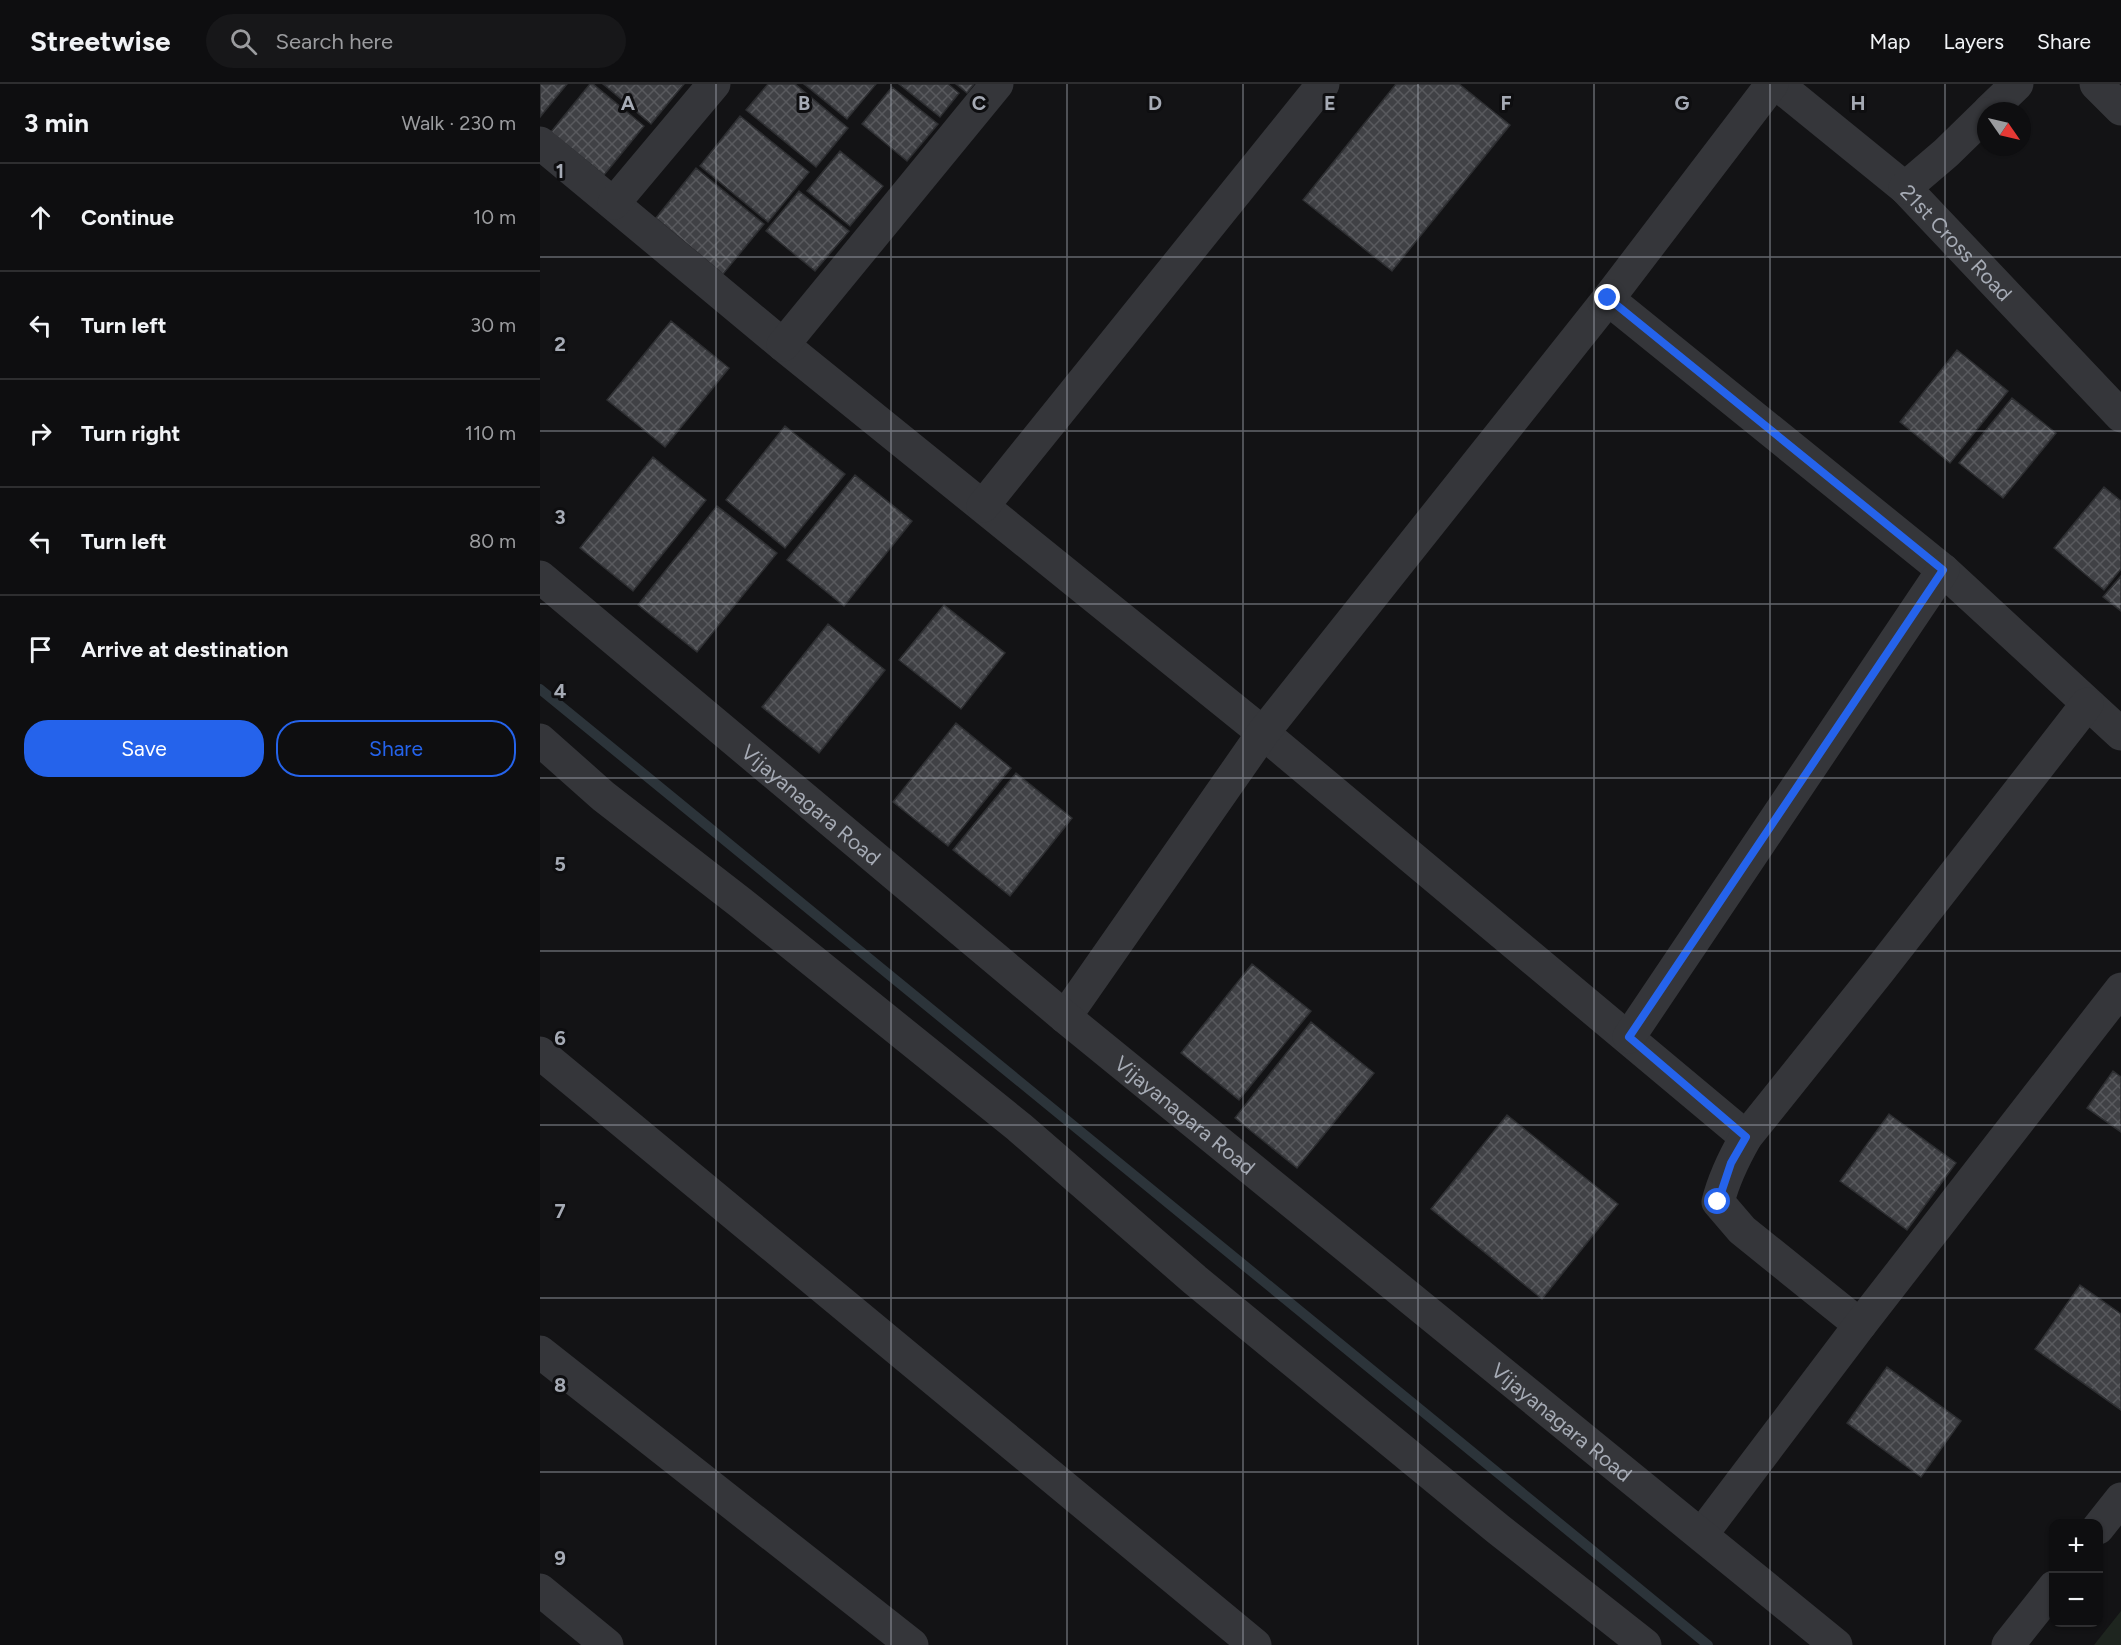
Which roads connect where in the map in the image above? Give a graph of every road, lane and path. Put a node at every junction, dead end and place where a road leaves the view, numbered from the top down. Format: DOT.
graph roads {
  1 [pos="714,84"];
  2 [pos="997,84"];
  3 [pos="1323,84"];
  4 [pos="1775,84"];
  5 [pos="2017,84"];
  6 [pos="2096,84"];
  7 [pos="1998,102"];
  8 [pos="2121,109"];
  9 [pos="1977,123"];
  10 [pos="540,143"];
  11 [pos="1905,188"];
  12 [pos="614,203"];
  13 [pos="1608,298"];
  14 [pos="783,345"];
  15 [pos="2121,416"];
  16 [pos="983,506"];
  17 [pos="1943,570"];
  18 [pos="540,577"];
  19 [pos="2087,704"];
  20 [pos="1263,733"];
  21 [pos="2121,734"];
  22 [pos="540,740"];
  23 [pos="2121,989"];
  24 [pos="1065,1017"];
  25 [pos="1629,1037"];
  26 [pos="540,1053"];
  27 [pos="1746,1137"];
  28 [pos="1860,1325"];
  29 [pos="540,1352"];
  30 [pos="2121,1499"];
  31 [pos="2103,1522"];
  32 [pos="1702,1534"];
  33 [pos="540,1590"];
  34 [pos="2049,1593"];
  35 [pos="607,1645"];
  36 [pos="912,1645"];
  37 [pos="1255,1645"];
  38 [pos="1645,1645"];
  39 [pos="1836,1645"];
  40 [pos="2008,1645"];
  1 -- 12 [label="street"];
  2 -- 14 [label="street"];
  3 -- 16 [label="street"];
  4 -- 11 [label="street, 21st Cross Road"];
  4 -- 13 [label="street"];
  5 -- 7 [label="street"];
  6 -- 8 [label="street"];
  9 -- 11 [label="street"];
  10 -- 12 [label="street"];
  11 -- 15 [label="street, 21st Cross Road"];
  12 -- 14 [label="street"];
  13 -- 17 [label="street"];
  13 -- 20 [label="street"];
  14 -- 16 [label="street"];
  16 -- 20 [label="street"];
  17 -- 19 [label="street"];
  17 -- 25 [label="street"];
  18 -- 24 [label="street, Vijayanagara Road"];
  19 -- 21 [label="street"];
  19 -- 27 [label="street"];
  20 -- 24 [label="street"];
  20 -- 25 [label="street"];
  22 -- 38 [label="street"];
  23 -- 28 [label="street"];
  24 -- 32 [label="street, Vijayanagara Road"];
  25 -- 27 [label="street"];
  26 -- 37 [label="street"];
  27 -- 28 [label="street"];
  28 -- 32 [label="street"];
  29 -- 36 [label="street"];
  30 -- 31 [label="street"];
  32 -- 39 [label="street, Vijayanagara Road"];
  33 -- 35 [label="street"];
  34 -- 40 [label="street"];
}
